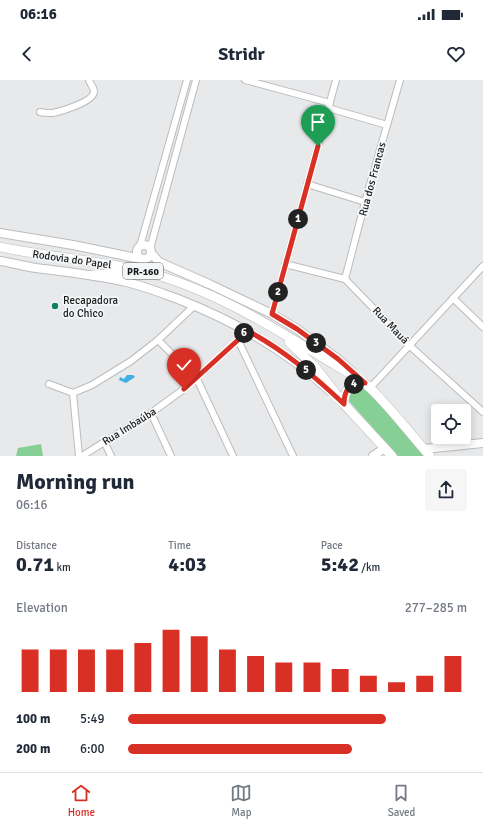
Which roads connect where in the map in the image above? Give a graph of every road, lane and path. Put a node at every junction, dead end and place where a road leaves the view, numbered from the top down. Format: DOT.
graph roads {
  1 [pos="89,80"];
  2 [pos="187,80"];
  3 [pos="196,80"];
  4 [pos="245,80"];
  5 [pos="336,80"];
  6 [pos="400,80"];
  7 [pos="329,106"];
  8 [pos="40,112"];
  9 [pos="387,125"];
  10 [pos="307,184"];
  11 [pos="365,202"];
  12 [pos="0,233"];
  13 [pos="0,247"];
  14 [pos="139,248"];
  15 [pos="150,251"];
  16 [pos="110,252"];
  17 [pos="141,259"];
  18 [pos="0,261"];
  19 [pos="286,264"];
  20 [pos="483,266"];
  21 [pos="93,274"];
  22 [pos="155,275"];
  23 [pos="345,279"];
  24 [pos="453,298"];
  25 [pos="194,306"];
  26 [pos="272,314"];
  27 [pos="483,327"];
  28 [pos="275,329"];
  29 [pos="246,330"];
  30 [pos="158,340"];
  31 [pos="238,340"];
  32 [pos="410,346"];
  33 [pos="197,379"];
  34 [pos="49,384"];
  35 [pos="367,386"];
  36 [pos="72,393"];
  37 [pos="483,401"];
  38 [pos="344,404"];
  39 [pos="478,406"];
  40 [pos="483,412"];
  41 [pos="151,413"];
  42 [pos="104,441"];
  43 [pos="483,443"];
  44 [pos="385,448"];
  45 [pos="427,452"];
  46 [pos="79,456"];
  47 [pos="82,456"];
  48 [pos="111,456"];
  49 [pos="172,456"];
  50 [pos="233,456"];
  51 [pos="293,456"];
  52 [pos="373,456"];
  53 [pos="392,456"];
  1 -- 8 [label="street"];
  2 -- 14 [label="street"];
  3 -- 15 [label="street"];
  4 -- 7 [label="street"];
  5 -- 7 [label="street"];
  6 -- 9 [label="street, Rua dos Francas"];
  7 -- 9 [label="street"];
  7 -- 10 [label="street"];
  9 -- 11 [label="street, Rua dos Francas"];
  10 -- 11 [label="street"];
  10 -- 19 [label="street"];
  11 -- 23 [label="street, Rua dos Francas"];
  12 -- 16 [label="main road"];
  13 -- 22 [label="main road, Rodovia do Papel / PR-160"];
  14 -- 15 [label="main road"];
  14 -- 16 [label="main road"];
  14 -- 17 [label="main road"];
  15 -- 17 [label="main road"];
  15 -- 26 [label="main road"];
  16 -- 17 [label="main road"];
  18 -- 21 [label="main road"];
  19 -- 23 [label="street"];
  19 -- 26 [label="street"];
  20 -- 24 [label="street"];
  21 -- 22 [label="main road"];
  21 -- 25 [label="main road"];
  22 -- 28 [label="main road, Rodovia do Papel / PR-160"];
  23 -- 32 [label="street, Rua Mauá"];
  24 -- 27 [label="street"];
  24 -- 32 [label="street"];
  25 -- 29 [label="main road"];
  25 -- 30 [label="street"];
  26 -- 35 [label="main road"];
  28 -- 35 [label="main road, Rodovia do Papel / PR-160"];
  28 -- 38 [label="main road, Rodovia do Papel / PR-160"];
  29 -- 31 [label="street, Rua Imbaúba"];
  29 -- 38 [label="main road"];
  30 -- 33 [label="street"];
  30 -- 36 [label="street"];
  31 -- 33 [label="street, Rua Imbaúba"];
  31 -- 51 [label="street"];
  32 -- 35 [label="street"];
  32 -- 39 [label="street, Rua Mauá"];
  33 -- 41 [label="street, Rua Imbaúba"];
  33 -- 50 [label="street"];
  34 -- 36 [label="street"];
  35 -- 38 [label="main road"];
  35 -- 45 [label="main road, Rodovia do Papel / PR-160"];
  36 -- 46 [label="street"];
  37 -- 39 [label="street"];
  38 -- 44 [label="main road, Rodovia do Papel / PR-160"];
  39 -- 40 [label="street, Rua Mauá"];
  41 -- 42 [label="street, Rua Imbaúba"];
  41 -- 49 [label="street"];
  42 -- 47 [label="street, Rua Imbaúba"];
  42 -- 48 [label="street"];
  43 -- 45 [label="main road"];
  44 -- 52 [label="main road"];
  44 -- 53 [label="main road, Rodovia do Papel / PR-160"];
}
